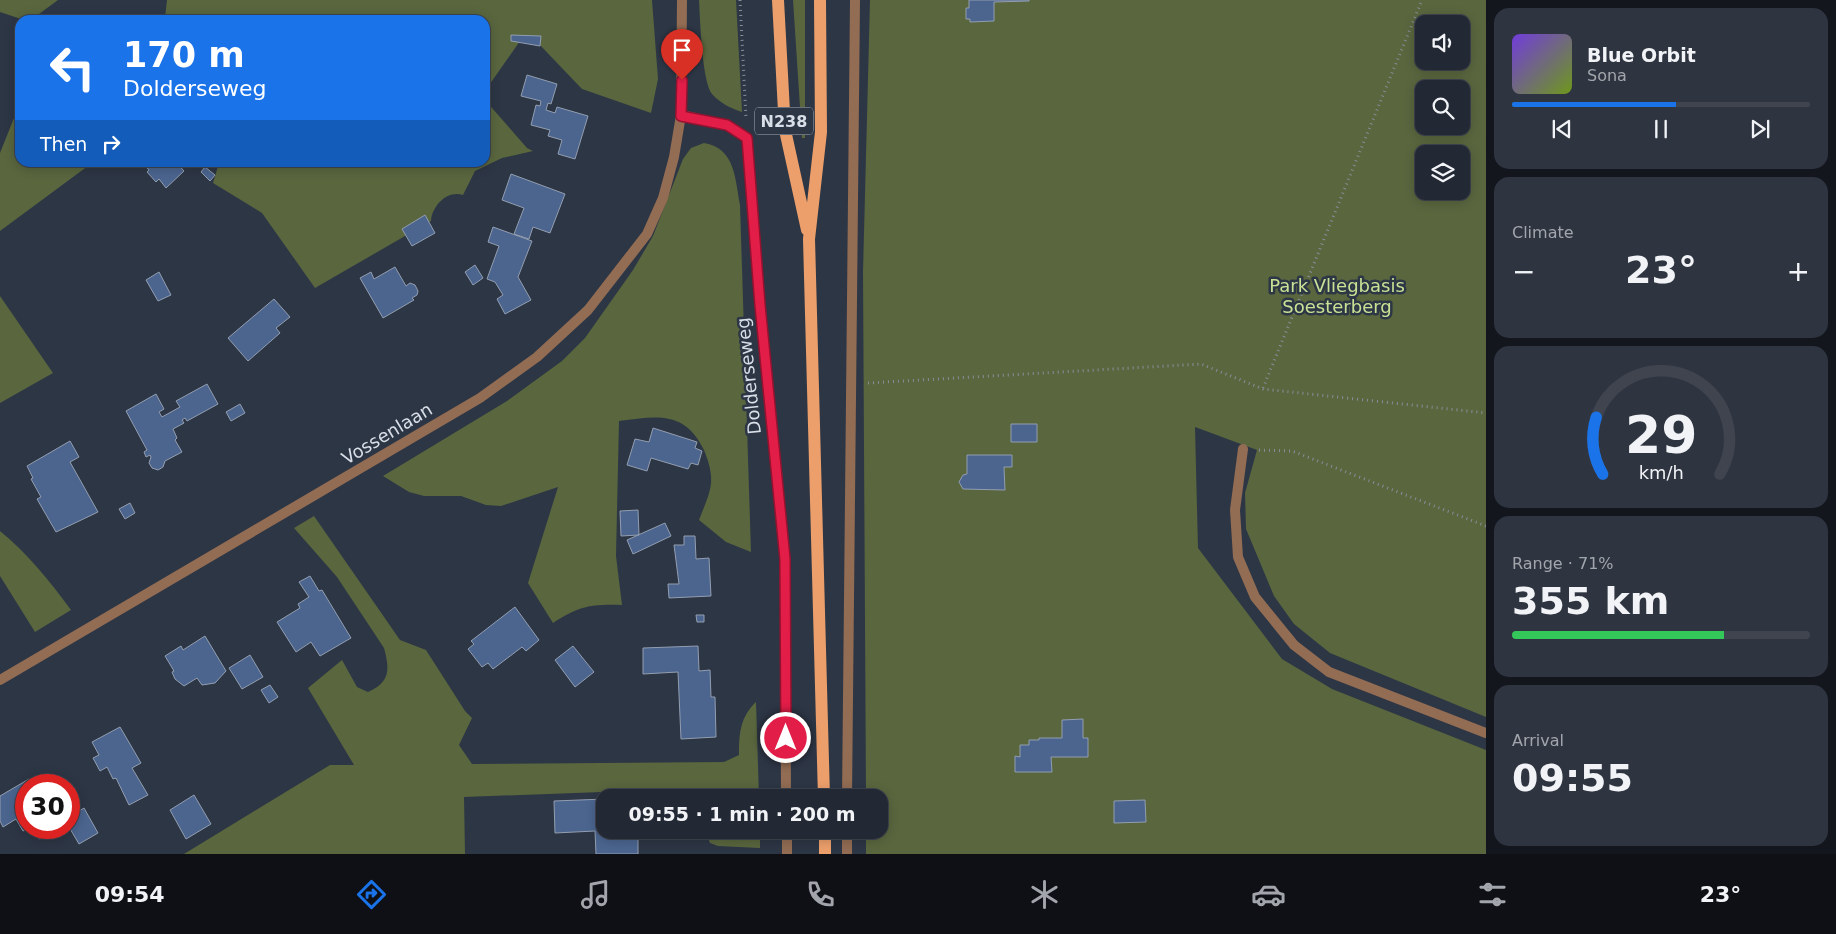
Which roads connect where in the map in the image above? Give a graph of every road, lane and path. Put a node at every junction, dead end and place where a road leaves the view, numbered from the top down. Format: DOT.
graph roads {
  1 [pos="682,0"];
  2 [pos="740,0"];
  3 [pos="778,0"];
  4 [pos="820,0"];
  5 [pos="855,0"];
  6 [pos="1422,0"];
  7 [pos="681,116"];
  8 [pos="747,138"];
  9 [pos="809,240"];
  10 [pos="852,384"];
  11 [pos="1263,388"];
  12 [pos="1486,413"];
  13 [pos="1243,449"];
  14 [pos="1486,526"];
  15 [pos="0,680"];
  16 [pos="1486,733"];
  17 [pos="786,789"];
  18 [pos="824,789"];
  19 [pos="847,789"];
  20 [pos="786,839"];
  21 [pos="825,839"];
  22 [pos="847,839"];
  23 [pos="787,854"];
  24 [pos="825,854"];
  25 [pos="847,854"];
  1 -- 7 [label="street"];
  2 -- 8 [label="path"];
  3 -- 9 [label="main road, N238"];
  4 -- 9 [label="main road, N238"];
  5 -- 10 [label="street"];
  6 -- 11 [label="path"];
  7 -- 8 [label="street"];
  7 -- 15 [label="street, Vossenlaan"];
  8 -- 17 [label="street, Dolderseweg"];
  9 -- 18 [label="main road, N238"];
  10 -- 11 [label="path"];
  10 -- 19 [label="street"];
  11 -- 12 [label="path"];
  13 -- 14 [label="path"];
  13 -- 16 [label="street"];
  20 -- 23 [label="street"];
  21 -- 24 [label="main road"];
  22 -- 25 [label="street"];
}
